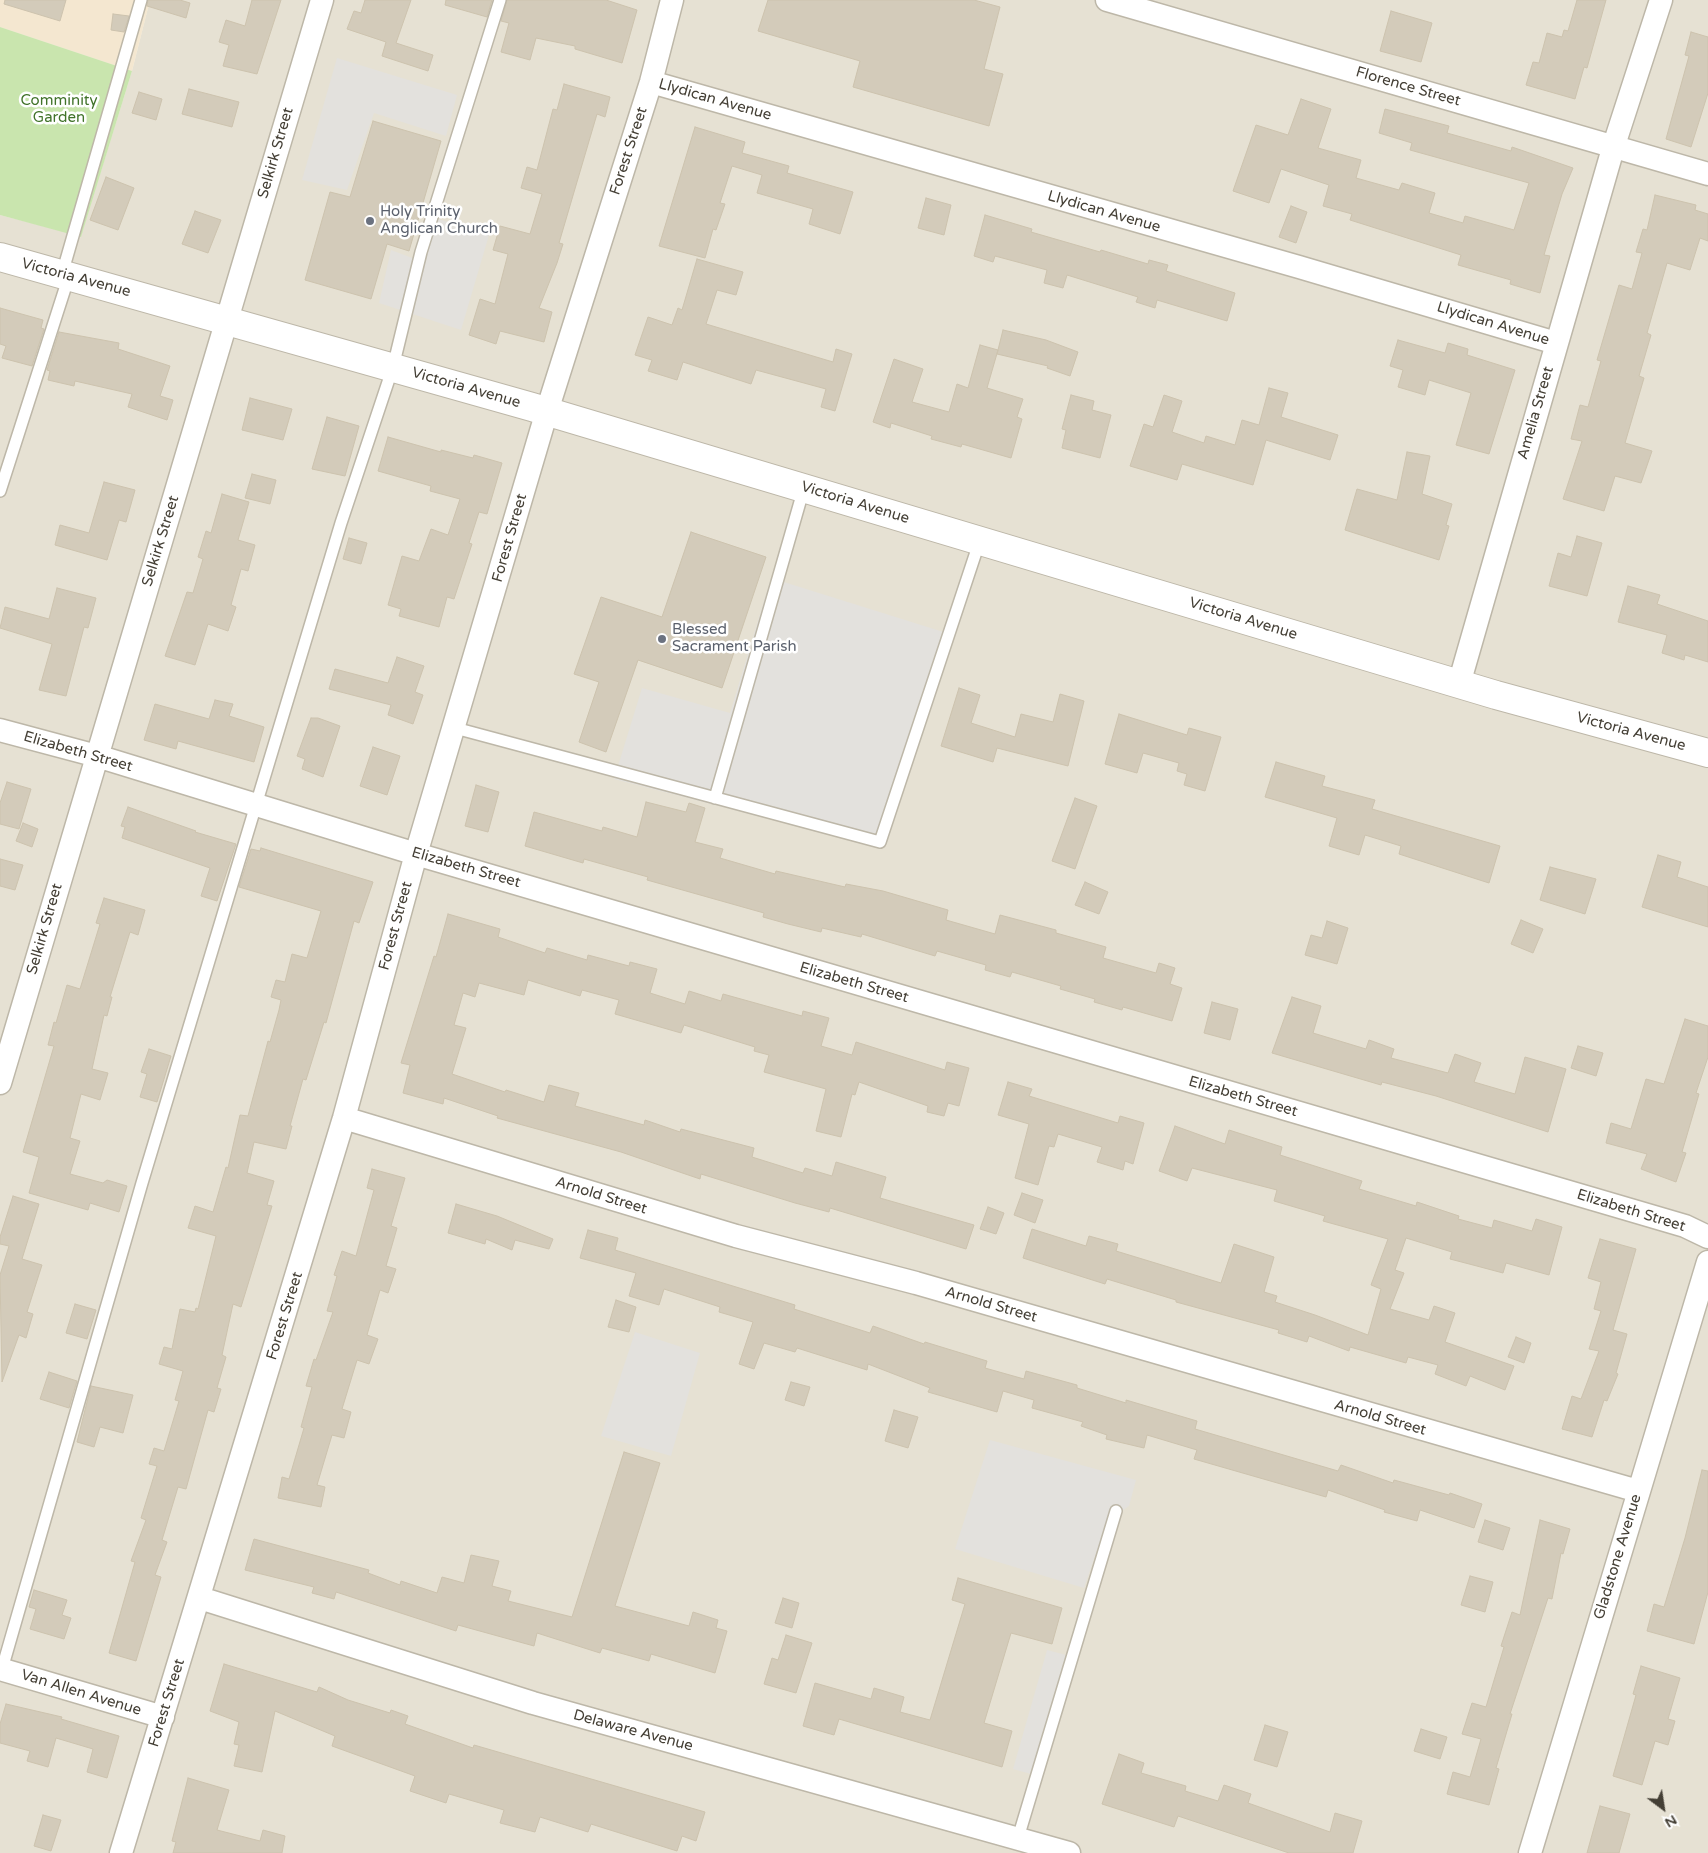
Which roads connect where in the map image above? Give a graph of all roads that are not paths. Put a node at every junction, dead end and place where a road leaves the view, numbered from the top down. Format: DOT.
graph roads {
  1 [pos="141,0"];
  2 [pos="322,0"];
  3 [pos="500,0"];
  4 [pos="672,0"];
  5 [pos="1107,0"];
  6 [pos="1661,0"];
  7 [pos="651,82"];
  8 [pos="1614,145"];
  9 [pos="1708,174"];
  10 [pos="0,257"];
  11 [pos="66,275"];
  12 [pos="226,320"];
  13 [pos="1556,343"];
  14 [pos="393,367"];
  15 [pos="547,411"];
  16 [pos="804,488"];
  17 [pos="0,491"];
  18 [pos="980,540"];
  19 [pos="1459,684"];
  20 [pos="454,728"];
  21 [pos="0,730"];
  22 [pos="1708,753"];
  23 [pos="97,756"];
  24 [pos="715,798"];
  25 [pos="257,804"];
  26 [pos="416,854"];
  27 [pos="0,1082"];
  28 [pos="344,1118"];
  29 [pos="1708,1236"];
  30 [pos="1708,1262"];
  31 [pos="1638,1491"];
  32 [pos="1116,1511"];
  33 [pos="200,1598"];
  34 [pos="1,1669"];
  35 [pos="163,1717"];
  36 [pos="1018,1838"];
  37 [pos="121,1853"];
  38 [pos="1069,1853"];
  39 [pos="1530,1853"];
  1 -- 11 [label="lane"];
  2 -- 12 [label="street, Selkirk Street"];
  3 -- 14 [label="lane"];
  4 -- 7 [label="street, Forest Street"];
  5 -- 8 [label="street, Florence Street"];
  6 -- 8 [label="street, Amelia Street"];
  7 -- 13 [label="street, Llydican Avenue"];
  7 -- 15 [label="street, Forest Street"];
  8 -- 9 [label="street, Florence Street"];
  8 -- 13 [label="street, Amelia Street"];
  10 -- 11 [label="street, Victoria Avenue"];
  11 -- 12 [label="street, Victoria Avenue"];
  11 -- 17 [label="lane"];
  12 -- 14 [label="street, Victoria Avenue"];
  12 -- 23 [label="street, Selkirk Street"];
  13 -- 19 [label="street, Amelia Street"];
  14 -- 15 [label="street, Victoria Avenue"];
  14 -- 25 [label="lane"];
  15 -- 16 [label="street, Victoria Avenue"];
  15 -- 20 [label="street, Forest Street"];
  16 -- 18 [label="street, Victoria Avenue"];
  16 -- 24 [label="lane"];
  18 -- 19 [label="street, Victoria Avenue"];
  18 -- 24 [label="lane"];
  19 -- 22 [label="street, Victoria Avenue"];
  20 -- 24 [label="lane"];
  20 -- 26 [label="street, Forest Street"];
  21 -- 23 [label="street, Elizabeth Street"];
  23 -- 25 [label="street, Elizabeth Street"];
  23 -- 27 [label="street, Selkirk Street"];
  25 -- 26 [label="street, Elizabeth Street"];
  25 -- 34 [label="lane"];
  26 -- 28 [label="street, Forest Street"];
  26 -- 29 [label="street, Elizabeth Street"];
  28 -- 31 [label="street, Arnold Street"];
  28 -- 33 [label="street, Forest Street"];
  30 -- 31 [label="street, Gladstone Avenue"];
  31 -- 39 [label="street, Gladstone Avenue"];
  32 -- 36 [label="lane"];
  33 -- 35 [label="street, Forest Street"];
  33 -- 36 [label="street, Delaware Avenue"];
  34 -- 35 [label="street, Van Allen Avenue"];
  35 -- 37 [label="street, Forest Street"];
  36 -- 38 [label="street, Delaware Avenue"];
}
